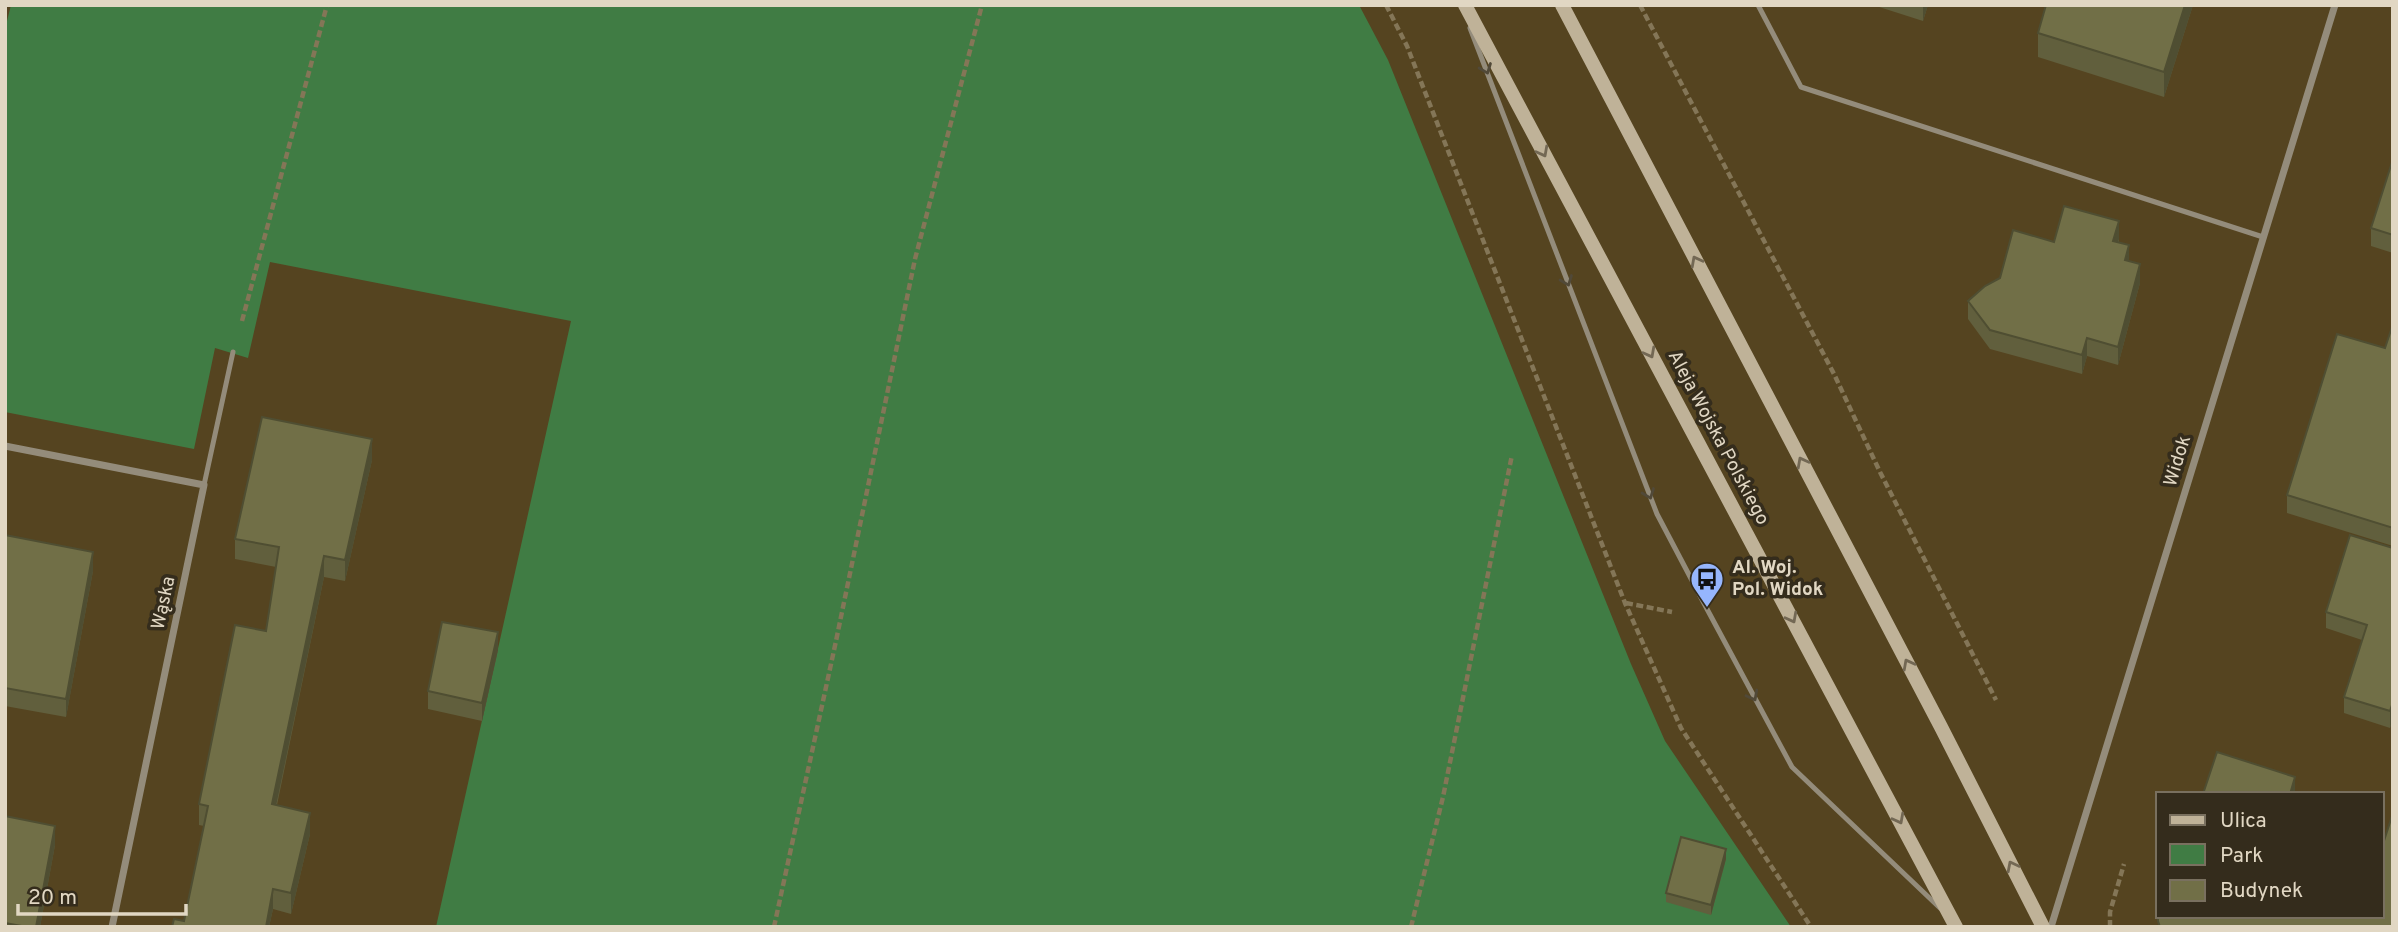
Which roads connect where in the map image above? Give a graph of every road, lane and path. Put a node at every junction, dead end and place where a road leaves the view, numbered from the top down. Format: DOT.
graph roads {
  1 [pos="327,5"];
  2 [pos="982,5"];
  3 [pos="1386,5"];
  4 [pos="1463,5"];
  5 [pos="1562,5"];
  6 [pos="1640,5"];
  7 [pos="1758,5"];
  8 [pos="2335,5"];
  9 [pos="2263,237"];
  10 [pos="233,352"];
  11 [pos="5,446"];
  12 [pos="1512,455"];
  13 [pos="204,485"];
  14 [pos="1996,700"];
  15 [pos="2124,864"];
  16 [pos="1954,923"];
  17 [pos="112,927"];
  18 [pos="774,927"];
  19 [pos="1411,927"];
  20 [pos="1811,927"];
  21 [pos="2043,927"];
  22 [pos="2051,927"];
  23 [pos="2110,927"];
  1 -- 10 [label="path"];
  2 -- 18 [label="path"];
  3 -- 20 [label="path"];
  4 -- 16 [label="main road, Aleja Wojska Polskiego, one-way"];
  4 -- 16 [label="lane, one-way"];
  21 -- 5 [label="main road, one-way"];
  6 -- 14 [label="path"];
  7 -- 9 [label="lane"];
  8 -- 9 [label="street, Widok"];
  9 -- 22 [label="street, Widok"];
  10 -- 13 [label="lane"];
  11 -- 13 [label="street"];
  12 -- 19 [label="path"];
  13 -- 17 [label="street, Wąska"];
  15 -- 23 [label="path"];
}
